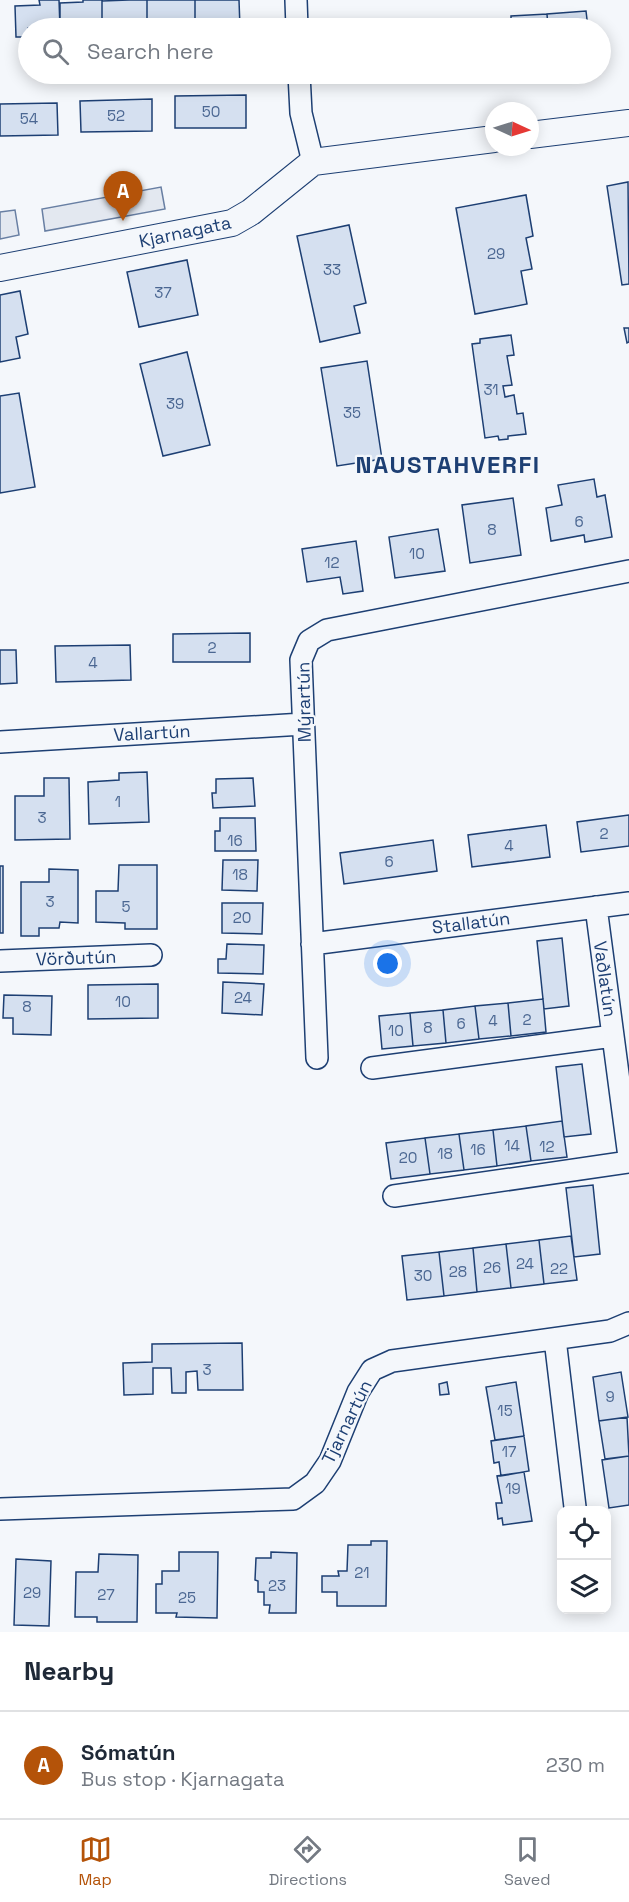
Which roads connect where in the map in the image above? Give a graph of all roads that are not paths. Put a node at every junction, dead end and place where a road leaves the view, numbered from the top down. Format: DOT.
graph roads {
  1 [pos="296,0"];
  2 [pos="297,18"];
  3 [pos="300,84"];
  4 [pos="629,123"];
  5 [pos="539,134"];
  6 [pos="485,141"];
  7 [pos="313,162"];
  8 [pos="0,268"];
  9 [pos="629,571"];
  10 [pos="303,724"];
  11 [pos="0,742"];
  12 [pos="629,903"];
  13 [pos="596,908"];
  14 [pos="312,944"];
  15 [pos="151,955"];
  16 [pos="0,961"];
  17 [pos="613,1036"];
  18 [pos="318,1058"];
  19 [pos="372,1068"];
  20 [pos="629,1157"];
  21 [pos="629,1162"];
  22 [pos="394,1196"];
  23 [pos="629,1323"];
  24 [pos="555,1339"];
  25 [pos="575,1506"];
  26 [pos="0,1509"];
  1 -- 2 [label="street"];
  3 -- 7 [label="street"];
  4 -- 5 [label="street"];
  6 -- 7 [label="street"];
  7 -- 8 [label="street, Kjarnagata"];
  9 -- 10 [label="street, Mýrartún"];
  10 -- 11 [label="street, Vallartún"];
  10 -- 14 [label="street, Mýrartún"];
  12 -- 13 [label="street, Stallatún"];
  13 -- 14 [label="street, Stallatún"];
  13 -- 17 [label="street, Vaðlatún"];
  14 -- 18 [label="street, Mýrartún"];
  15 -- 16 [label="street, Vörðutún"];
  17 -- 19 [label="street"];
  17 -- 20 [label="street, Vaðlatún"];
  21 -- 22 [label="street"];
  23 -- 24 [label="street, Tjarnartún"];
  24 -- 25 [label="street"];
  24 -- 26 [label="street, Tjarnartún"];
}
